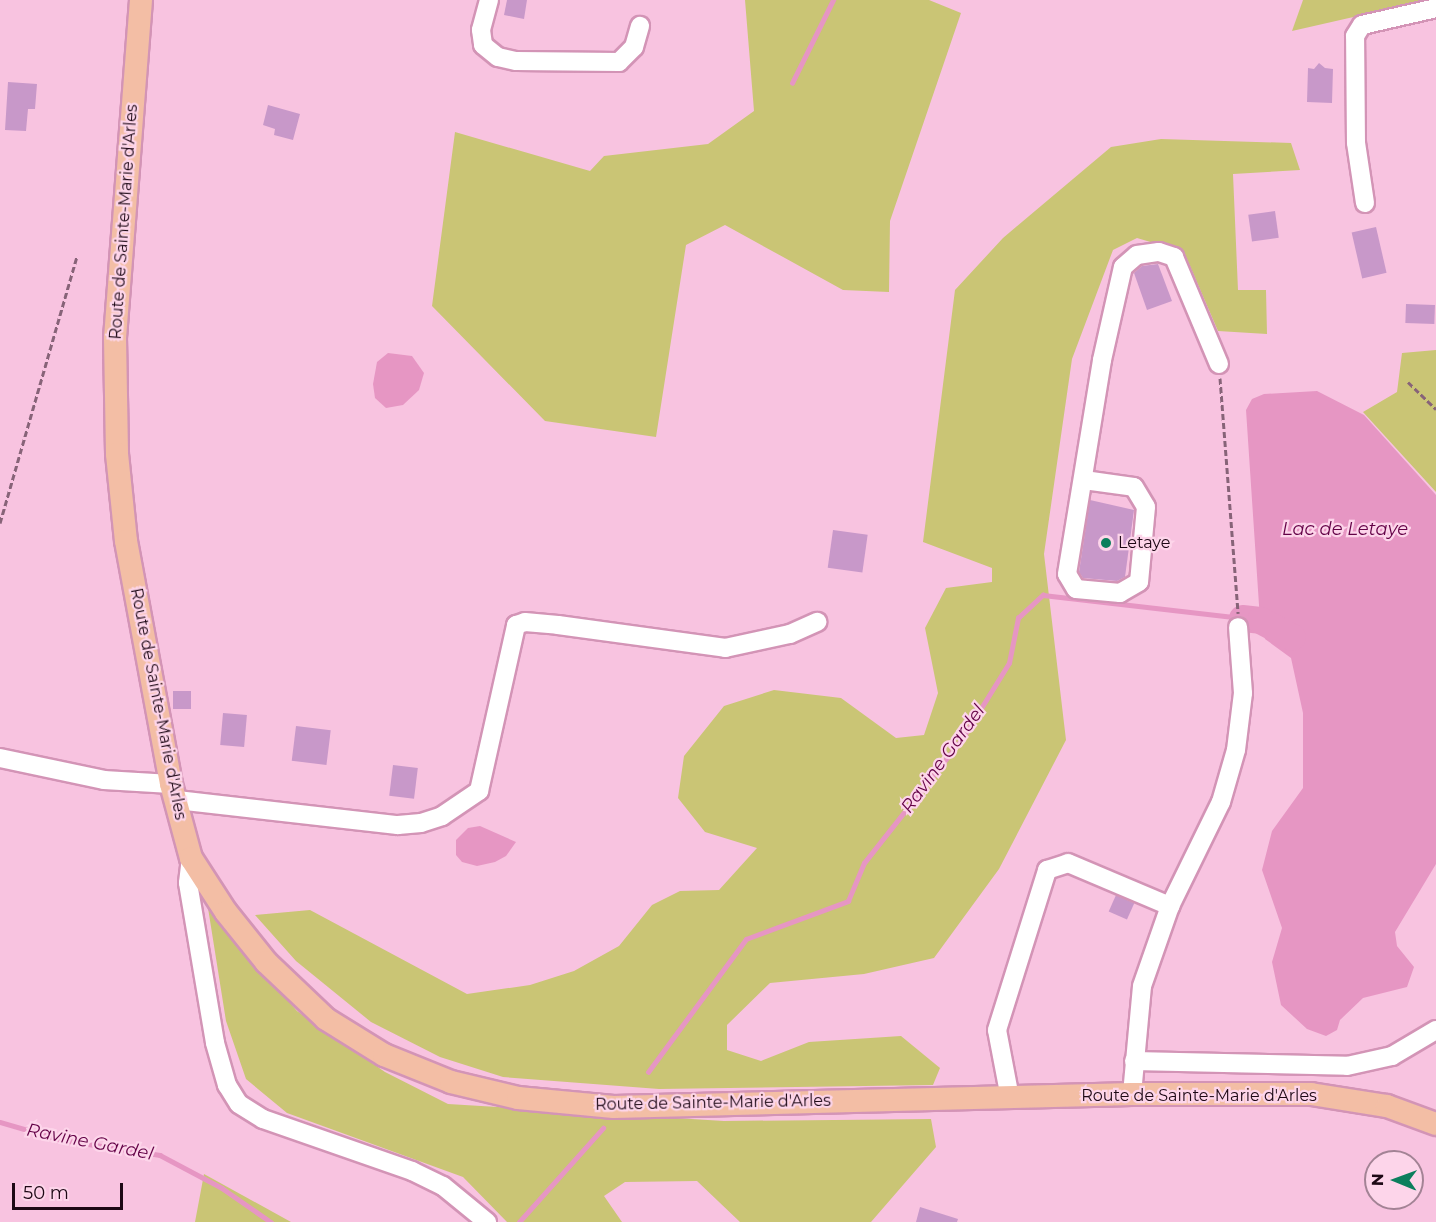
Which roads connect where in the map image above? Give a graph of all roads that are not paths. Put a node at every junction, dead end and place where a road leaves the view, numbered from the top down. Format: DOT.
graph roads {
  1 [pos="141,0"];
  2 [pos="489,0"];
  3 [pos="1436,8"];
  4 [pos="640,26"];
  5 [pos="1365,203"];
  6 [pos="1219,364"];
  7 [pos="1084,480"];
  8 [pos="1238,620"];
  9 [pos="818,622"];
  10 [pos="0,758"];
  11 [pos="174,792"];
  12 [pos="192,858"];
  13 [pos="1170,906"];
  14 [pos="1436,1030"];
  15 [pos="1134,1061"];
  16 [pos="1132,1094"];
  17 [pos="1010,1098"];
  18 [pos="1436,1124"];
  19 [pos="487,1222"];
  1 -- 11 [label="main road, Route de Sainte-Marie d'Arles"];
  2 -- 4 [label="street"];
  3 -- 5 [label="street"];
  6 -- 7 [label="street"];
  7 -- 7 [label="street"];
  8 -- 13 [label="street"];
  9 -- 11 [label="street"];
  10 -- 11 [label="street"];
  11 -- 12 [label="main road, Route de Sainte-Marie d'Arles"];
  12 -- 17 [label="main road, Route de Sainte-Marie d'Arles"];
  12 -- 19 [label="street"];
  13 -- 15 [label="street"];
  13 -- 17 [label="street"];
  14 -- 15 [label="street"];
  15 -- 16 [label="street"];
  16 -- 17 [label="main road, Route de Sainte-Marie d'Arles"];
  16 -- 18 [label="main road, Route de Sainte-Marie d'Arles"];
}
